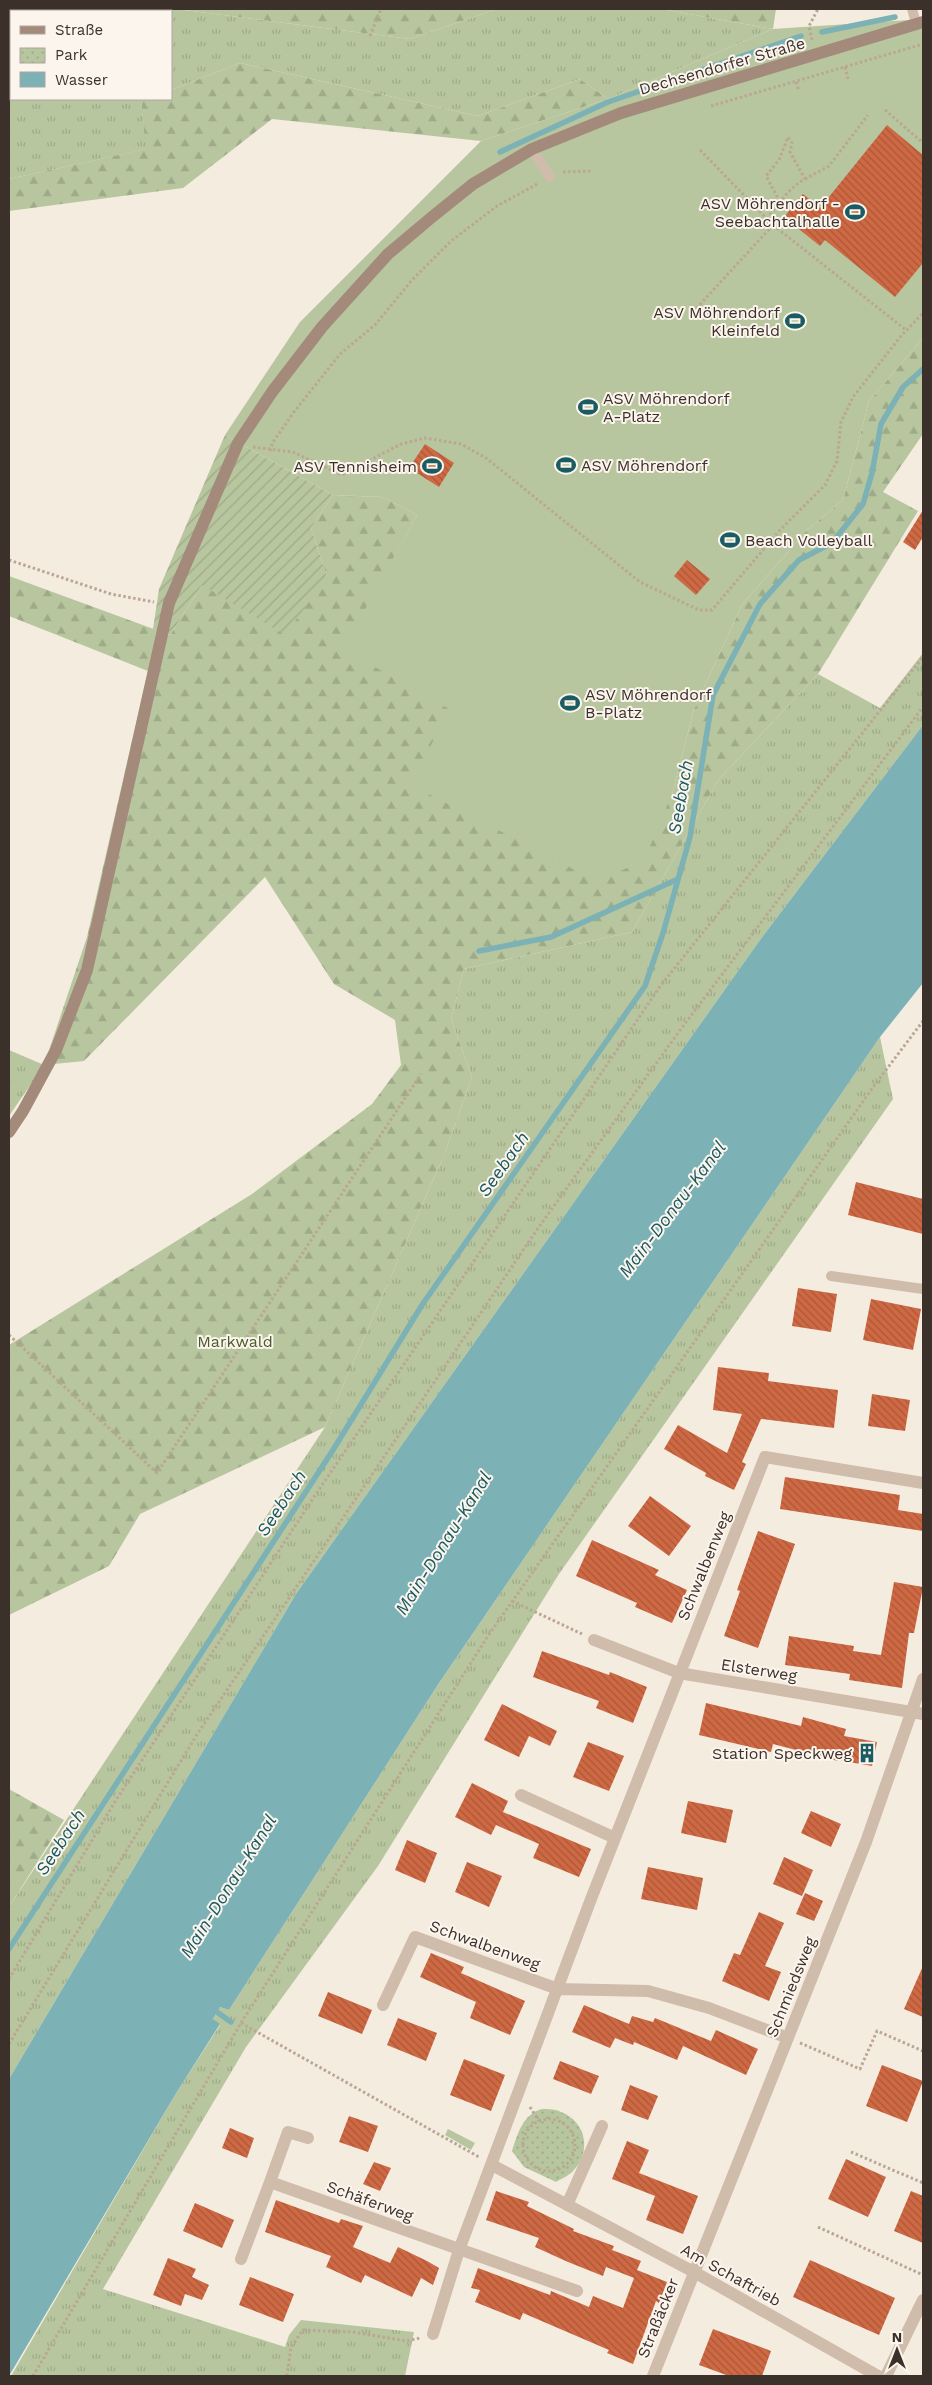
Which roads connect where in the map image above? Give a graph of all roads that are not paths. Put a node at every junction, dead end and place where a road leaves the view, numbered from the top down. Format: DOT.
graph roads {
  1 [pos="912,9"];
  2 [pos="920,23"];
  3 [pos="532,149"];
  4 [pos="550,177"];
  5 [pos="9,1132"];
  6 [pos="831,1276"];
  7 [pos="923,1289"];
  8 [pos="923,1483"];
  9 [pos="594,1640"];
  10 [pos="679,1673"];
  11 [pos="923,1680"];
  12 [pos="917,1713"];
  13 [pos="521,1795"];
  14 [pos="615,1838"];
  15 [pos="558,1989"];
  16 [pos="383,2005"];
  17 [pos="788,2038"];
  18 [pos="602,2126"];
  19 [pos="308,2138"];
  20 [pos="492,2165"];
  21 [pos="270,2182"];
  22 [pos="567,2205"];
  23 [pos="459,2250"];
  24 [pos="241,2259"];
  25 [pos="694,2272"];
  26 [pos="577,2292"];
  27 [pos="923,2300"];
  28 [pos="433,2334"];
  29 [pos="653,2376"];
  30 [pos="878,2376"];
  31 [pos="886,2376"];
  1 -- 2 [label="lane"];
  2 -- 3 [label="street, Dechsendorfer Straße"];
  3 -- 4 [label="lane"];
  3 -- 5 [label="street, Dechsendorfer Straße"];
  6 -- 7 [label="lane"];
  8 -- 10 [label="street, Schwalbenweg"];
  9 -- 10 [label="street, Elsterweg"];
  10 -- 12 [label="street, Elsterweg"];
  10 -- 14 [label="street, Schwalbenweg"];
  11 -- 12 [label="street, Schmiedsweg"];
  12 -- 17 [label="street, Schmiedsweg"];
  13 -- 14 [label="street"];
  14 -- 15 [label="street, Schwalbenweg"];
  15 -- 16 [label="street, Schwalbenweg"];
  15 -- 17 [label="street, Schwalbenweg"];
  15 -- 20 [label="street, Schwalbenweg"];
  17 -- 25 [label="street, Schmiedsweg"];
  18 -- 22 [label="street"];
  19 -- 21 [label="street"];
  20 -- 22 [label="street, Am Schaftrieb"];
  20 -- 23 [label="street"];
  21 -- 23 [label="street, Schäferweg"];
  21 -- 24 [label="street"];
  22 -- 25 [label="street, Am Schaftrieb"];
  23 -- 26 [label="street, Schäferweg"];
  23 -- 28 [label="street"];
  25 -- 29 [label="street, Straßäcker"];
  25 -- 30 [label="street, Am Schaftrieb"];
  27 -- 31 [label="street"];
}
